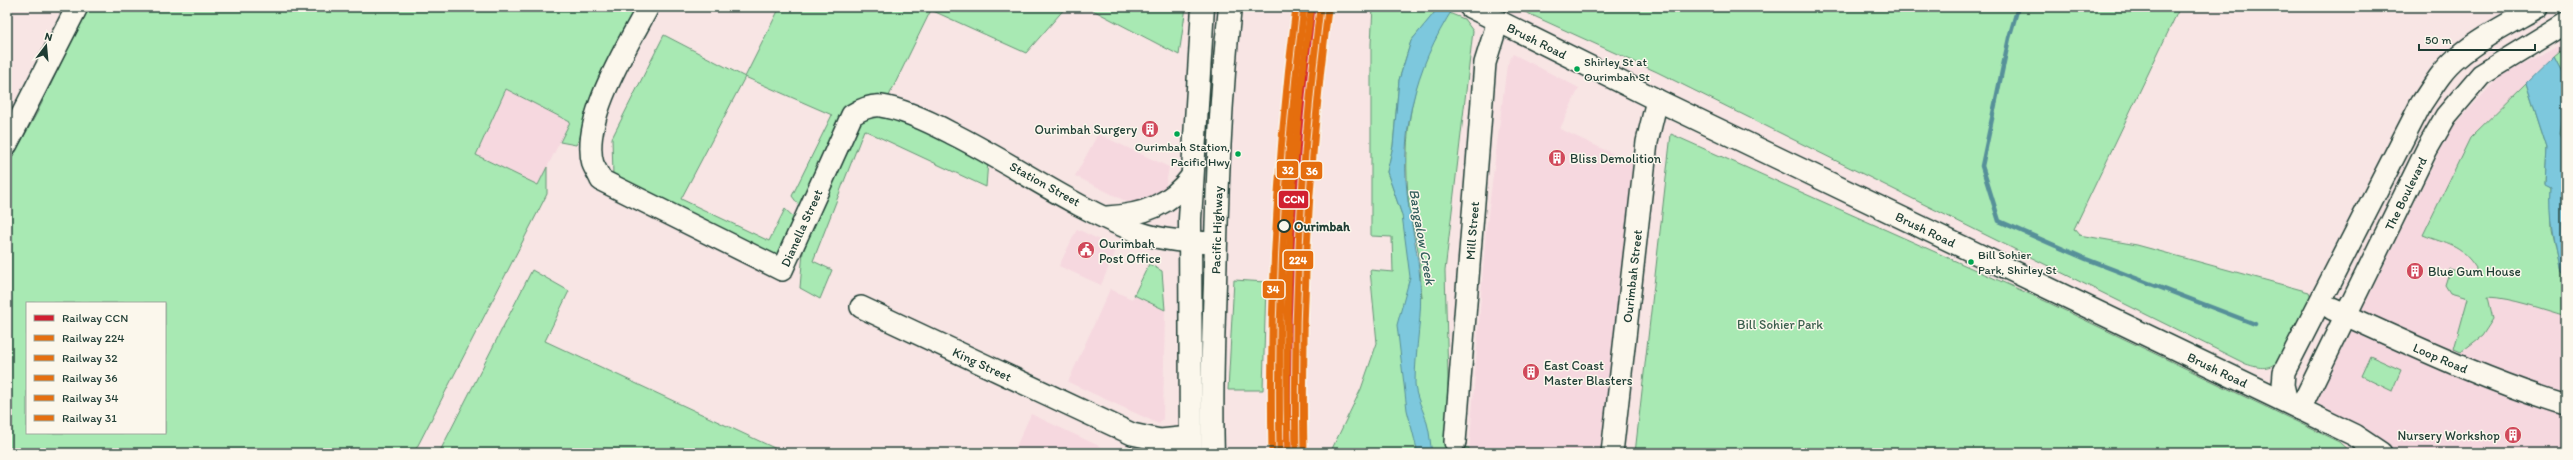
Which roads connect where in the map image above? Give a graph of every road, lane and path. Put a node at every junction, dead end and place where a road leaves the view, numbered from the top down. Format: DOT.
graph roads {
  1 [pos="77,7"];
  2 [pos="648,7"];
  3 [pos="1203,7"];
  4 [pos="1230,7"];
  5 [pos="1470,7"];
  6 [pos="2538,7"];
  7 [pos="1498,21"];
  8 [pos="2566,23"];
  9 [pos="1657,100"];
  10 [pos="880,106"];
  11 [pos="7,144"];
  12 [pos="1192,176"];
  13 [pos="1107,217"];
  14 [pos="1190,242"];
  15 [pos="1216,244"];
  16 [pos="2318,303"];
  17 [pos="862,307"];
  18 [pos="2345,315"];
  19 [pos="2195,358"];
  20 [pos="2284,372"];
  21 [pos="2566,405"];
  22 [pos="2293,406"];
  23 [pos="1102,422"];
  24 [pos="1455,442"];
  25 [pos="1191,445"];
  26 [pos="1153,453"];
  27 [pos="1213,453"];
  28 [pos="1612,453"];
  29 [pos="2381,453"];
  1 -- 11 [label="street"];
  2 -- 10 [label="street, Dianella Street"];
  3 -- 12 [label="main road, Pacific Highway"];
  4 -- 15 [label="main road, Pacific Highway"];
  5 -- 7 [label="street, Brush Road"];
  6 -- 16 [label="street, The Boulevard"];
  7 -- 9 [label="street, Brush Road"];
  7 -- 24 [label="street, Mill Street"];
  8 -- 18 [label="street, The Boulevard"];
  9 -- 19 [label="street, Brush Road"];
  9 -- 28 [label="street, Ourimbah Street"];
  10 -- 13 [label="street, Station Street"];
  12 -- 13 [label="street"];
  12 -- 14 [label="main road, Pacific Highway"];
  13 -- 14 [label="street, Station Street"];
  14 -- 15 [label="street, Station Street"];
  14 -- 25 [label="main road, Pacific Highway"];
  15 -- 27 [label="main road, Pacific Highway"];
  16 -- 18 [label="street, Loop Road"];
  16 -- 20 [label="street, The Boulevard"];
  17 -- 23 [label="street, King Street"];
  18 -- 21 [label="street, Loop Road"];
  18 -- 22 [label="street, The Boulevard"];
  19 -- 20 [label="street"];
  19 -- 22 [label="street, Brush Road"];
  20 -- 22 [label="street, The Boulevard"];
  22 -- 29 [label="street, Brush Road"];
  23 -- 25 [label="street, King Street"];
  23 -- 26 [label="street, King Street"];
}
